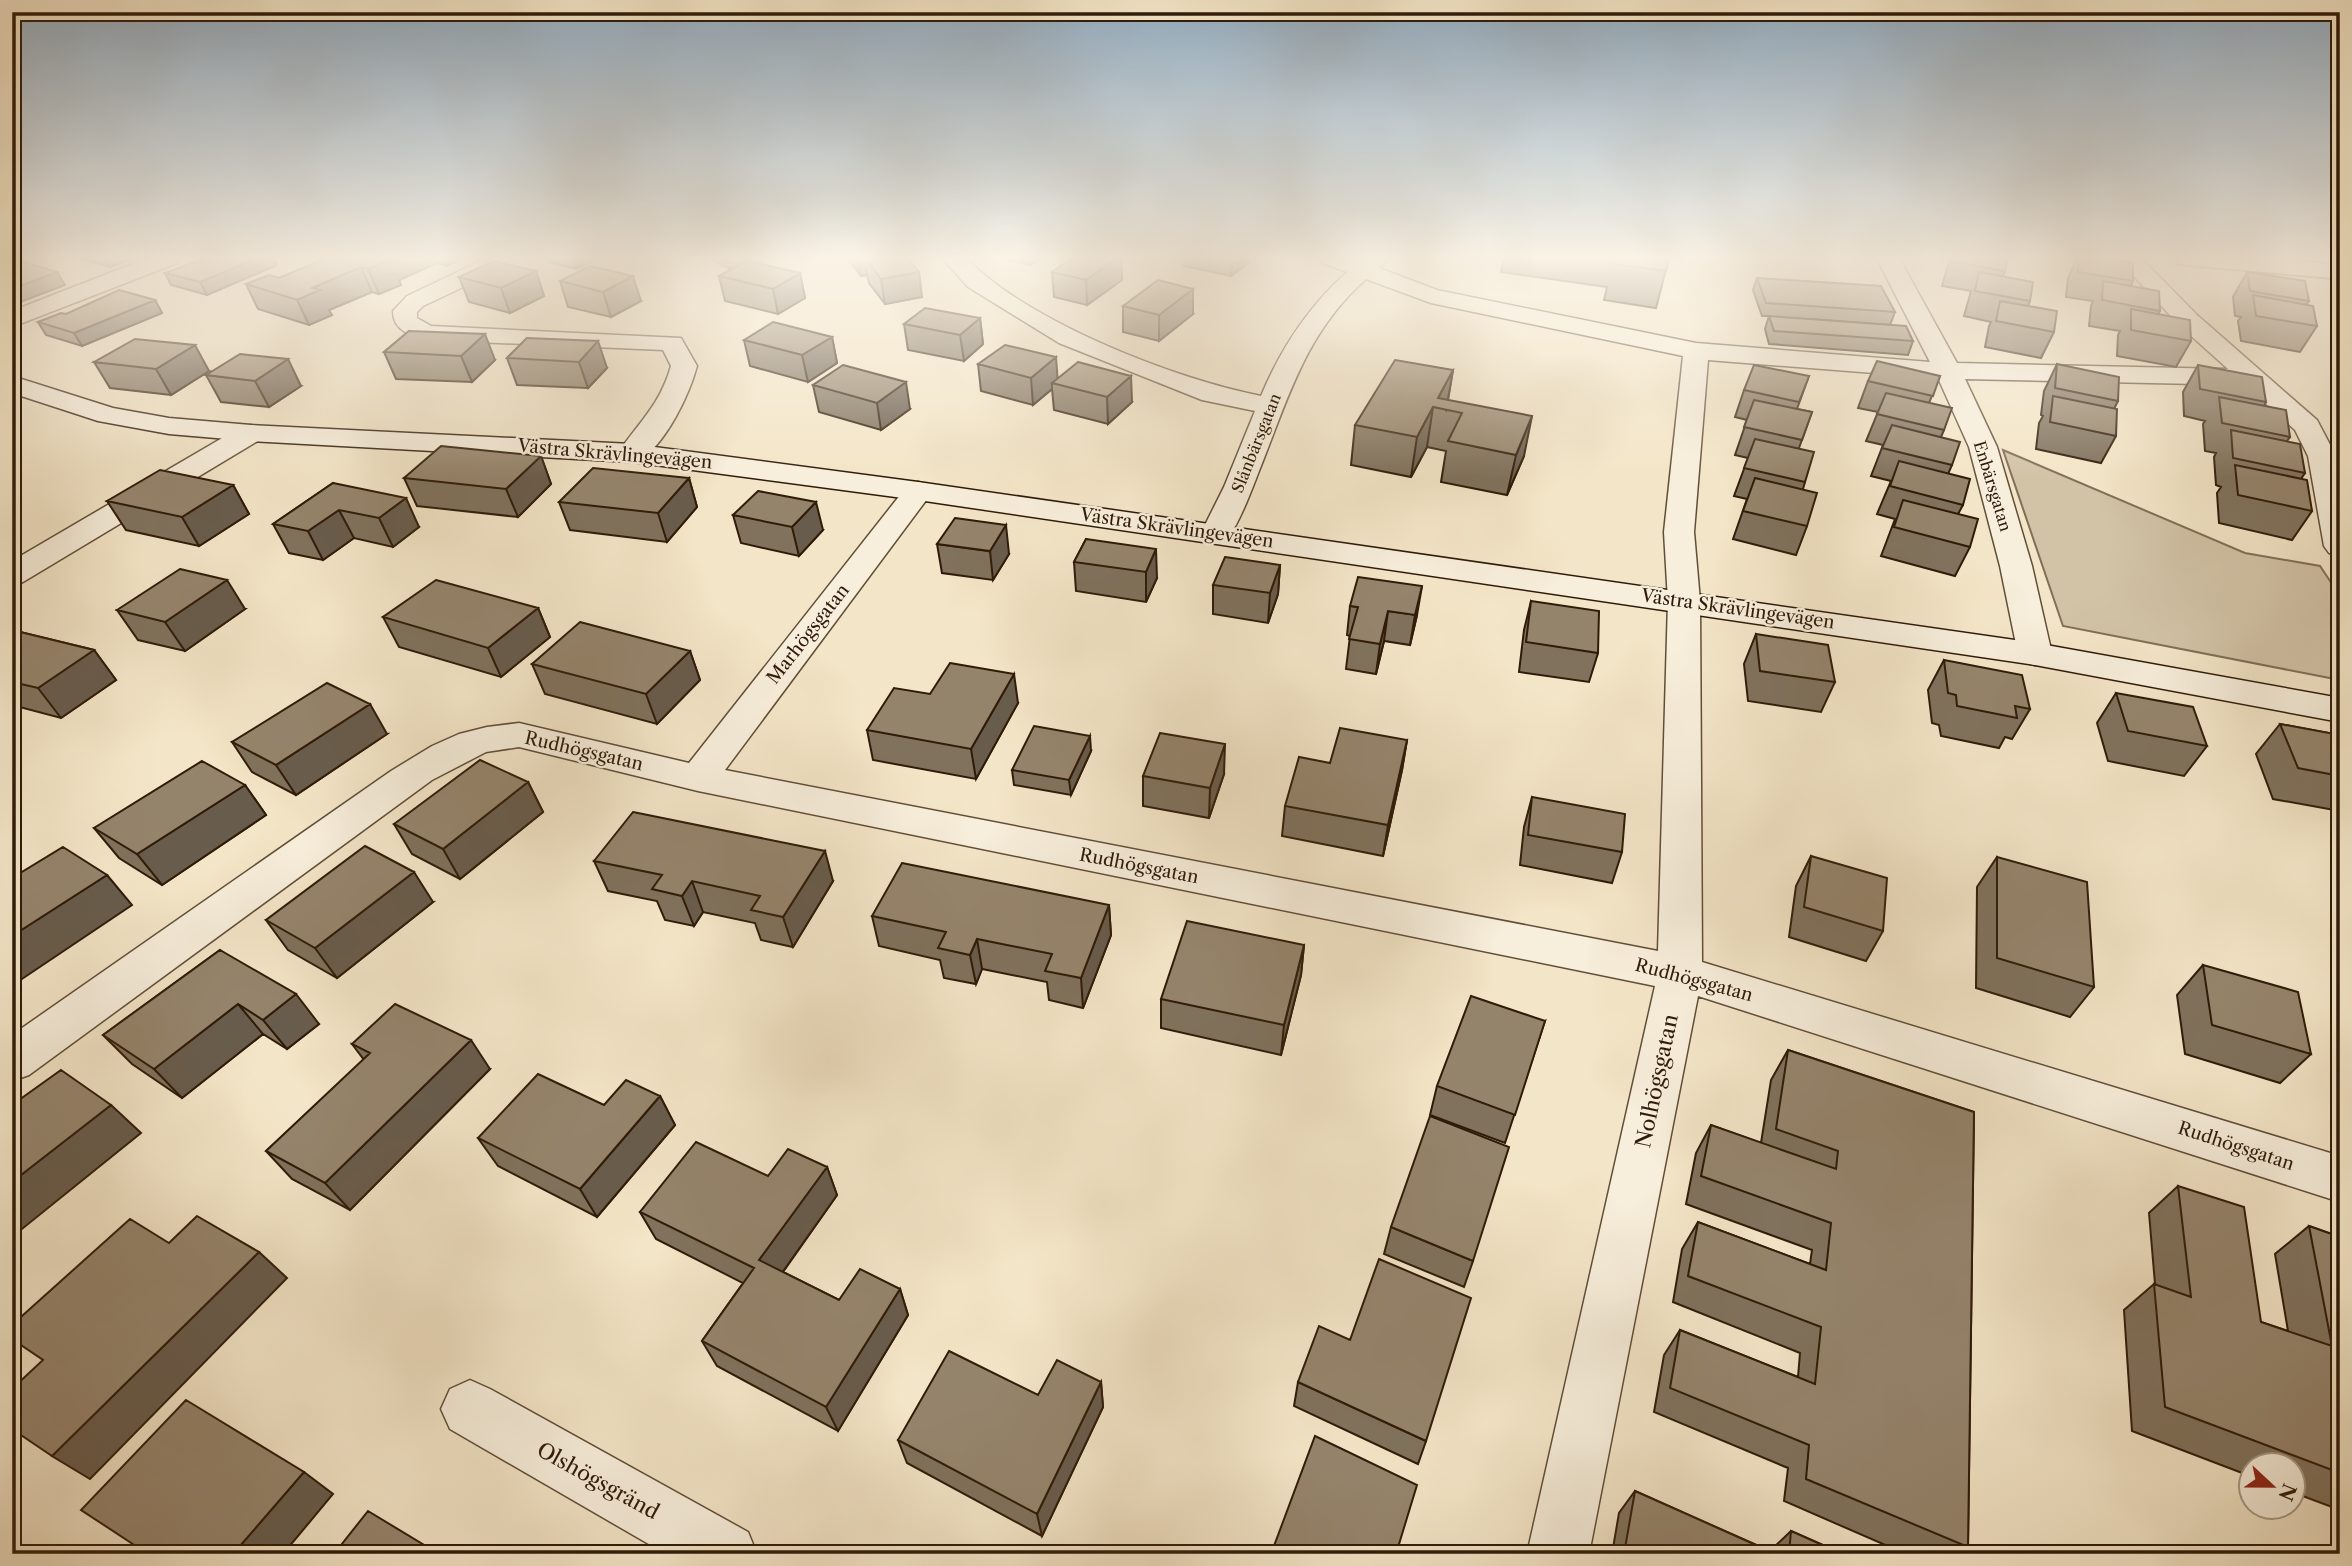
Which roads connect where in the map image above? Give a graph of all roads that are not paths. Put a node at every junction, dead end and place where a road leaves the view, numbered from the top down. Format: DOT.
graph roads {
  1 [pos="423,331"];
  2 [pos="1057,331"];
  3 [pos="1308,331"];
  4 [pos="1600,331"];
  5 [pos="1927,331"];
  6 [pos="2200,331"];
  7 [pos="1696,351"];
  8 [pos="1948,370"];
  9 [pos="2251,377"];
  10 [pos="12,384"];
  11 [pos="1270,406"];
  12 [pos="251,433"];
  13 [pos="632,453"];
  14 [pos="918,491"];
  15 [pos="1216,533"];
  16 [pos="2340,546"];
  17 [pos="12,575"];
  18 [pos="1684,601"];
  19 [pos="2035,654"];
  20 [pos="2340,710"];
  21 [pos="698,778"];
  22 [pos="1680,973"];
  23 [pos="12,1061"];
  24 [pos="2340,1179"];
  25 [pos="470,1409"];
  26 [pos="726,1554"];
  27 [pos="1558,1554"];
  1 -- 13 [label="street"];
  2 -- 11 [label="street"];
  3 -- 11 [label="street, Slånbärsgatan"];
  4 -- 7 [label="street"];
  5 -- 8 [label="street, Enbärsgatan"];
  6 -- 9 [label="street"];
  7 -- 8 [label="street"];
  7 -- 18 [label="street, Nolhögsgatan"];
  8 -- 9 [label="street"];
  8 -- 19 [label="street, Enbärsgatan"];
  9 -- 16 [label="street"];
  10 -- 12 [label="street, Västra Skrävlingevägen"];
  11 -- 15 [label="street, Slånbärsgatan"];
  12 -- 13 [label="street, Västra Skrävlingevägen"];
  12 -- 17 [label="street"];
  13 -- 14 [label="street, Västra Skrävlingevägen"];
  14 -- 15 [label="street, Västra Skrävlingevägen"];
  14 -- 21 [label="street, Marhögsgatan"];
  15 -- 18 [label="street, Västra Skrävlingevägen"];
  18 -- 19 [label="street, Västra Skrävlingevägen"];
  18 -- 22 [label="street, Nolhögsgatan"];
  19 -- 20 [label="street, Västra Skrävlingevägen"];
  21 -- 22 [label="street, Rudhögsgatan"];
  21 -- 23 [label="street, Rudhögsgatan"];
  22 -- 24 [label="street, Rudhögsgatan"];
  22 -- 27 [label="street, Nolhögsgatan"];
  25 -- 26 [label="street, Olshögsgränd"];
}
